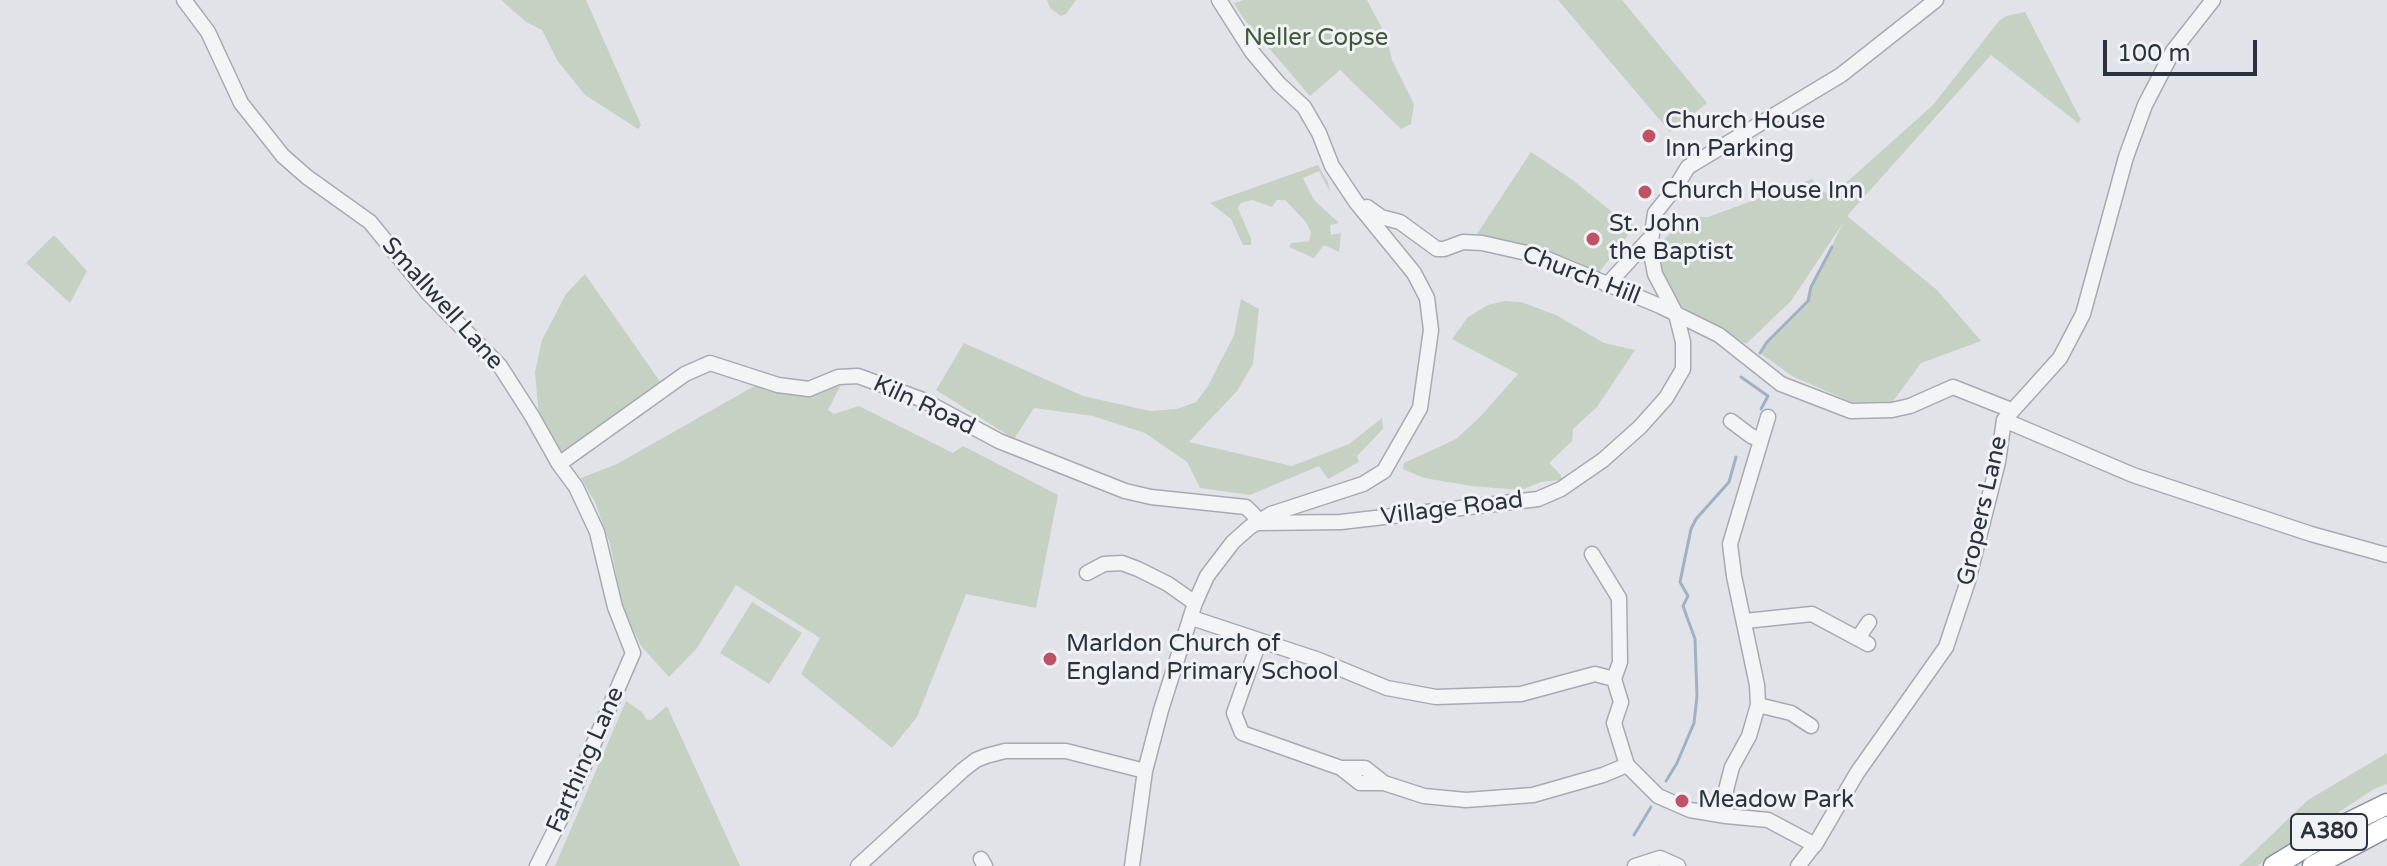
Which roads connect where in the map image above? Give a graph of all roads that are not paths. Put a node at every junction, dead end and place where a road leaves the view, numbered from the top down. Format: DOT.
graph roads {
  1 [pos="184,0"];
  2 [pos="1219,0"];
  3 [pos="1936,0"];
  4 [pos="2213,0"];
  5 [pos="1356,202"];
  6 [pos="1651,237"];
  7 [pos="1607,285"];
  8 [pos="1676,314"];
  9 [pos="2008,415"];
  10 [pos="1768,417"];
  11 [pos="1731,421"];
  12 [pos="1761,440"];
  13 [pos="559,464"];
  14 [pos="1256,523"];
  15 [pos="1592,554"];
  16 [pos="2387,555"];
  17 [pos="1087,573"];
  18 [pos="1194,610"];
  19 [pos="1745,621"];
  20 [pos="1869,622"];
  21 [pos="1259,642"];
  22 [pos="633,653"];
  23 [pos="1614,679"];
  24 [pos="1758,705"];
  25 [pos="1802,726"];
  26 [pos="1627,765"];
  27 [pos="1145,771"];
  28 [pos="2387,804"];
  29 [pos="1726,816"];
  30 [pos="1833,816"];
  31 [pos="2387,827"];
  32 [pos="1815,845"];
  33 [pos="537,866"];
  34 [pos="858,866"];
  35 [pos="1132,866"];
  36 [pos="1635,866"];
  37 [pos="1678,866"];
  38 [pos="1798,866"];
  39 [pos="2274,866"];
  40 [pos="2313,866"];
  1 -- 13 [label="street, Smallwell Lane"];
  2 -- 5 [label="street"];
  3 -- 6 [label="street"];
  4 -- 9 [label="street, Gropers Lane"];
  5 -- 7 [label="street, Church Hill"];
  5 -- 14 [label="street"];
  6 -- 7 [label="street"];
  6 -- 8 [label="street, Village Road"];
  7 -- 8 [label="street, Church Hill"];
  8 -- 9 [label="street, Church Hill"];
  8 -- 14 [label="street, Village Road"];
  9 -- 16 [label="street, Church Hill"];
  9 -- 32 [label="street, Gropers Lane"];
  10 -- 12 [label="street"];
  11 -- 12 [label="street"];
  12 -- 19 [label="street"];
  13 -- 14 [label="street, Kiln Road"];
  13 -- 22 [label="street, Smallwell Lane"];
  14 -- 18 [label="street"];
  15 -- 23 [label="street"];
  17 -- 18 [label="street"];
  18 -- 21 [label="street"];
  18 -- 27 [label="street"];
  19 -- 20 [label="street"];
  19 -- 24 [label="street"];
  21 -- 23 [label="street"];
  21 -- 26 [label="street"];
  22 -- 33 [label="street, Farthing Lane"];
  23 -- 26 [label="street"];
  24 -- 25 [label="street"];
  24 -- 29 [label="street"];
  26 -- 29 [label="street"];
  27 -- 34 [label="street"];
  27 -- 35 [label="street"];
  28 -- 39 [label="highway, A380"];
  29 -- 32 [label="street"];
  30 -- 32 [label="street"];
  31 -- 40 [label="highway, A380"];
  32 -- 38 [label="street"];
  36 -- 37 [label="street"];
}
